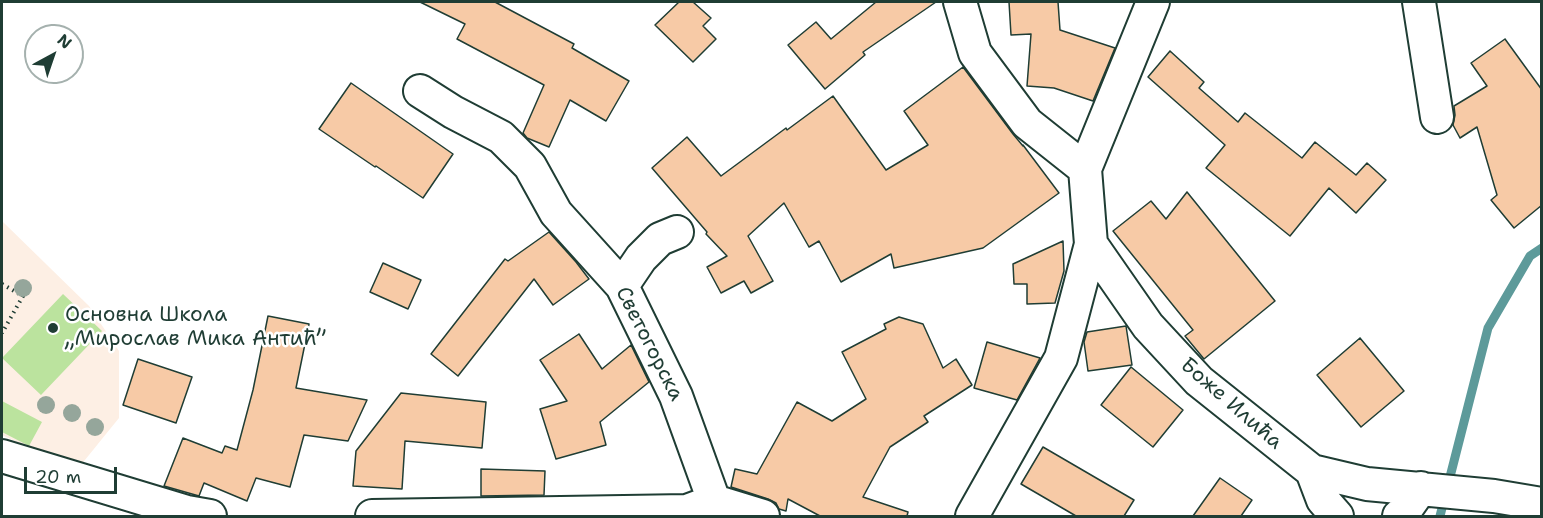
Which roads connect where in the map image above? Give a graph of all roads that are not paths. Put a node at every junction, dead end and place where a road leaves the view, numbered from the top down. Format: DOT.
graph roads {
  1 [pos="960,2"];
  2 [pos="1153,2"];
  3 [pos="1419,2"];
  4 [pos="420,91"];
  5 [pos="1437,117"];
  6 [pos="1085,168"];
  7 [pos="677,232"];
  8 [pos="1091,244"];
  9 [pos="622,286"];
  10 [pos="2,456"];
  11 [pos="1312,471"];
  12 [pos="1421,488"];
  13 [pos="714,501"];
  14 [pos="1542,504"];
  15 [pos="210,516"];
  16 [pos="372,516"];
  17 [pos="435,516"];
  18 [pos="763,516"];
  19 [pos="972,516"];
  20 [pos="1337,516"];
  21 [pos="1399,516"];
  1 -- 6 [label="street"];
  2 -- 6 [label="street"];
  3 -- 5 [label="street"];
  4 -- 9 [label="street, Светогорска"];
  6 -- 8 [label="street"];
  7 -- 9 [label="street"];
  8 -- 11 [label="street, Боже Илића"];
  8 -- 19 [label="street"];
  9 -- 13 [label="street, Светогорска"];
  10 -- 15 [label="street"];
  11 -- 12 [label="street, Боже Илића"];
  11 -- 20 [label="street"];
  12 -- 14 [label="street, Боже Илића"];
  12 -- 21 [label="street"];
  13 -- 17 [label="street"];
  13 -- 18 [label="street"];
  16 -- 17 [label="street"];
}
